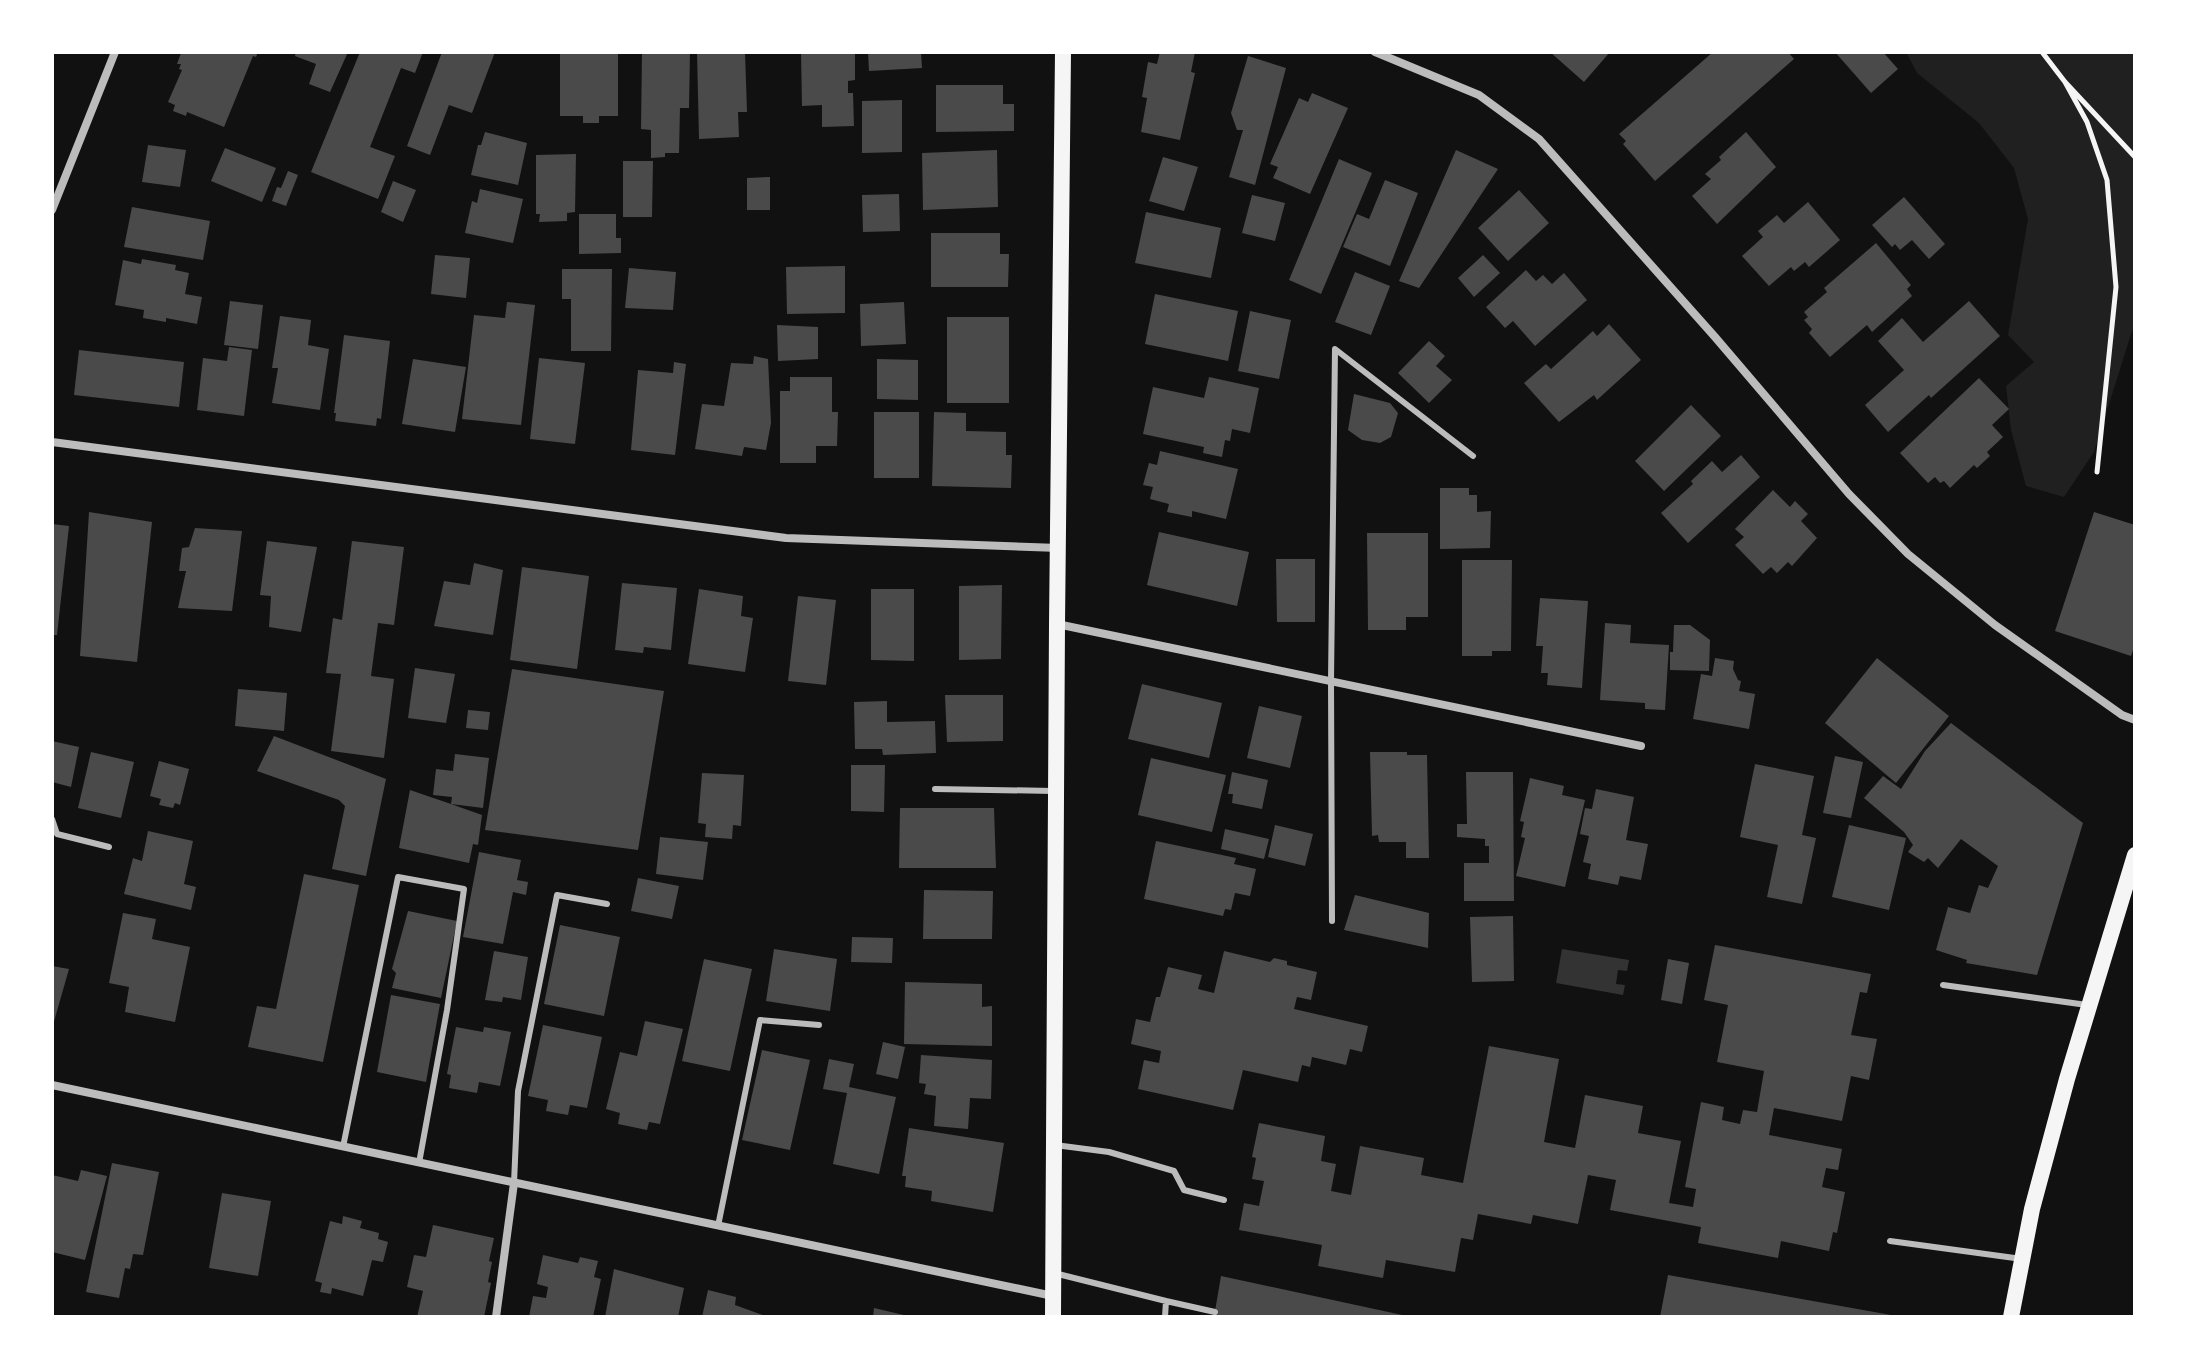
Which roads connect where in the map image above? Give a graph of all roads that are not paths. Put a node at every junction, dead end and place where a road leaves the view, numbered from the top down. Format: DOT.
graph roads {
  1 [pos="115,52"];
  2 [pos="1063,52"];
  3 [pos="1375,52"];
  4 [pos="52,210"];
  5 [pos="52,442"];
  6 [pos="1473,456"];
  7 [pos="1059,548"];
  8 [pos="1057,624"];
  9 [pos="1331,680"];
  10 [pos="2135,720"];
  11 [pos="1641,746"];
  12 [pos="935,789"];
  13 [pos="1056,791"];
  14 [pos="52,819"];
  15 [pos="109,847"];
  16 [pos="2135,855"];
  17 [pos="607,904"];
  18 [pos="1332,921"];
  19 [pos="1943,985"];
  20 [pos="2091,1006"];
  21 [pos="819,1025"];
  22 [pos="52,1085"];
  23 [pos="1055,1145"];
  24 [pos="343,1147"];
  25 [pos="419,1163"];
  26 [pos="514,1183"];
  27 [pos="1224,1200"];
  28 [pos="718,1226"];
  29 [pos="1890,1241"];
  30 [pos="2023,1259"];
  31 [pos="1054,1273"];
  32 [pos="1054,1296"];
  33 [pos="1166,1301"];
  34 [pos="1215,1312"];
  35 [pos="496,1317"];
  36 [pos="1053,1317"];
  37 [pos="1165,1317"];
  38 [pos="2011,1317"];
  1 -- 4 [label="street"];
  2 -- 7 [label="main road"];
  3 -- 10 [label="street"];
  5 -- 7 [label="street"];
  6 -- 9 [label="lane"];
  7 -- 8 [label="main road"];
  8 -- 9 [label="street"];
  8 -- 13 [label="main road"];
  9 -- 11 [label="street"];
  9 -- 18 [label="lane"];
  12 -- 13 [label="lane"];
  13 -- 23 [label="main road"];
  14 -- 15 [label="lane"];
  16 -- 20 [label="main road"];
  17 -- 26 [label="lane"];
  19 -- 20 [label="lane"];
  20 -- 30 [label="main road"];
  21 -- 28 [label="lane"];
  22 -- 24 [label="street"];
  23 -- 27 [label="lane"];
  23 -- 31 [label="main road"];
  24 -- 25 [label="street"];
  24 -- 25 [label="lane"];
  25 -- 26 [label="street"];
  26 -- 28 [label="street"];
  26 -- 35 [label="street"];
  28 -- 32 [label="street"];
  29 -- 30 [label="lane"];
  30 -- 38 [label="main road"];
  31 -- 32 [label="main road"];
  31 -- 33 [label="lane"];
  32 -- 36 [label="main road"];
  33 -- 34 [label="lane"];
  33 -- 37 [label="lane"];
}
